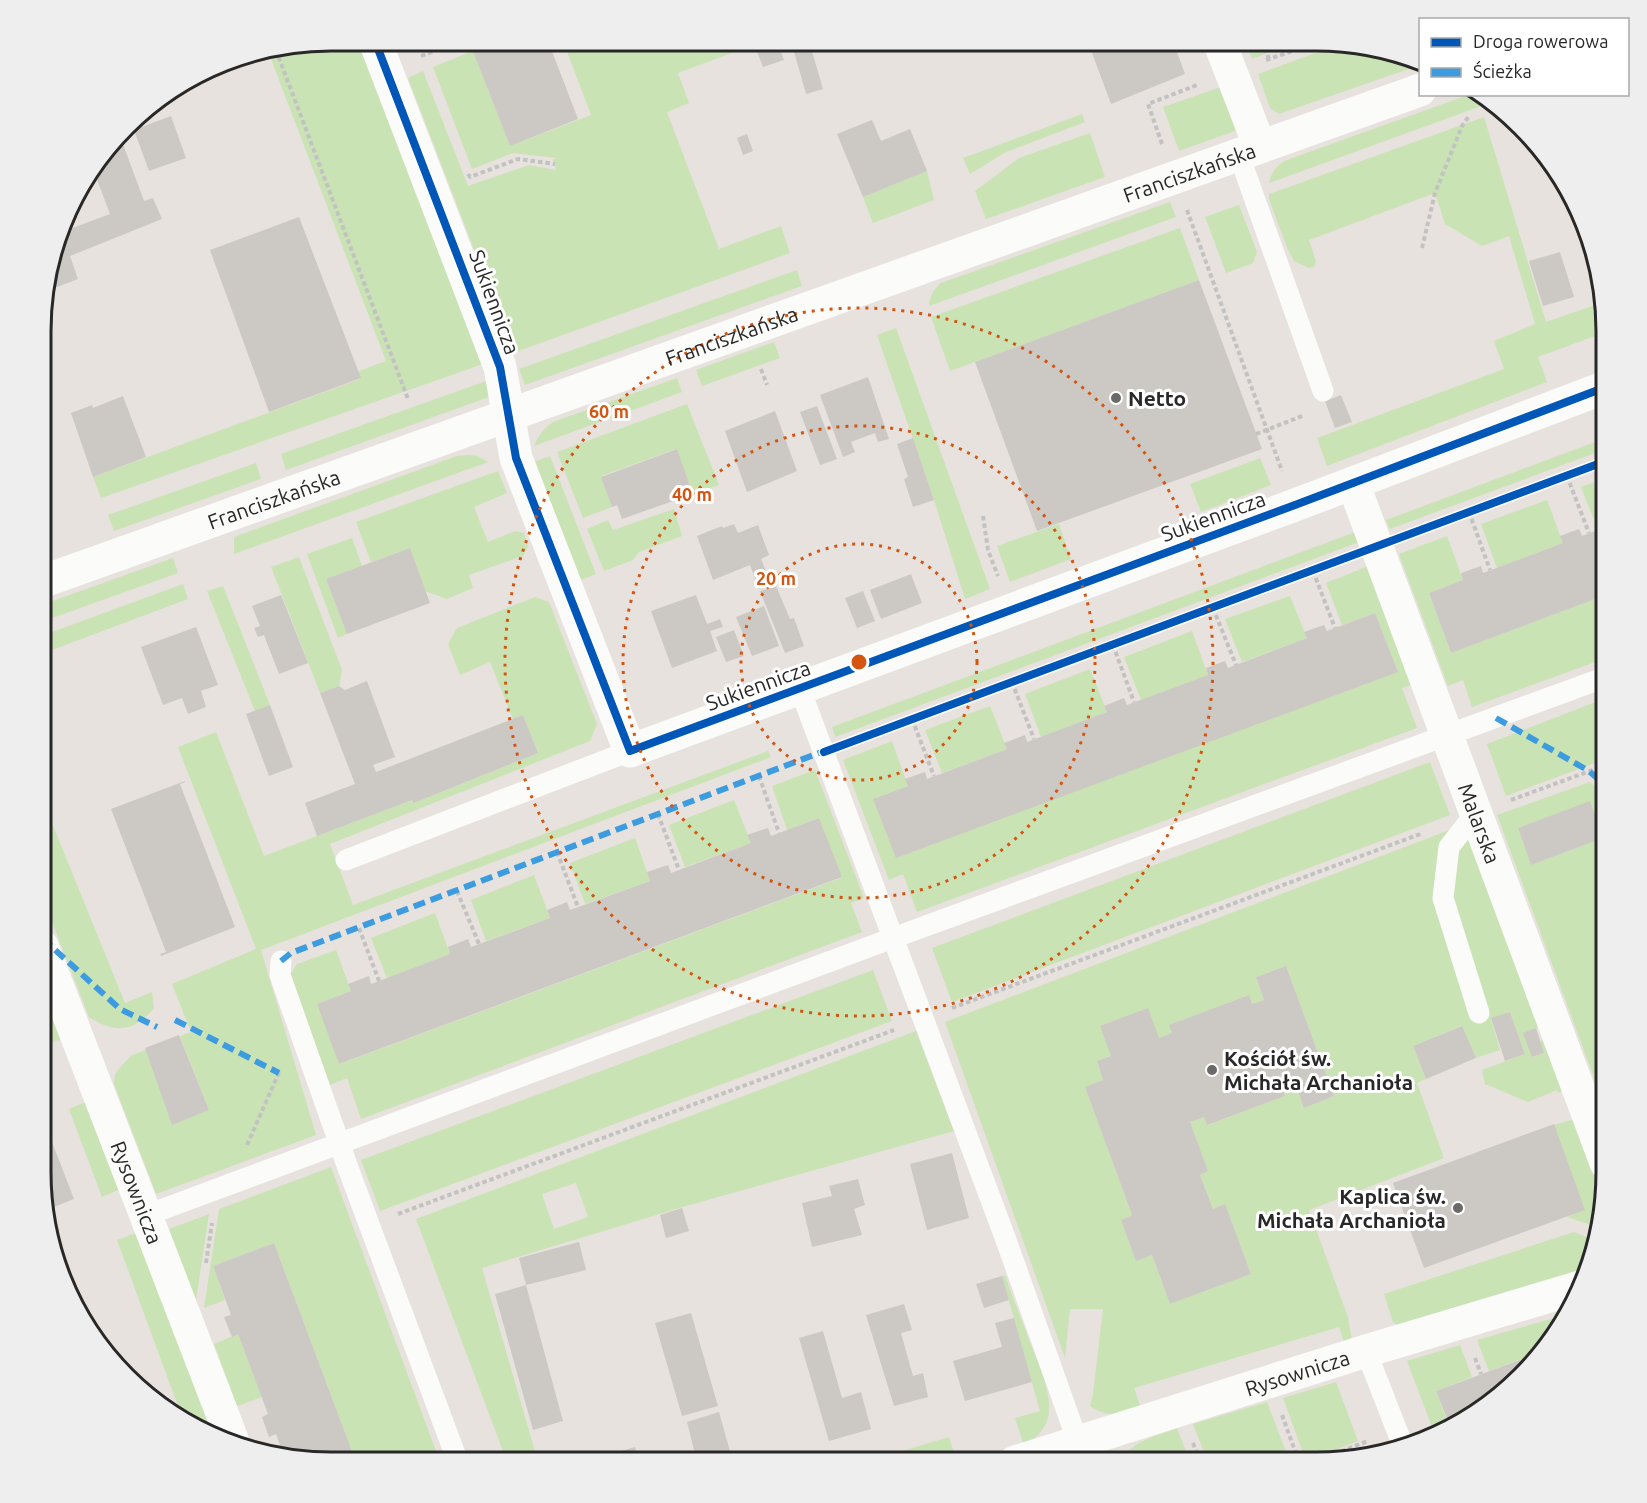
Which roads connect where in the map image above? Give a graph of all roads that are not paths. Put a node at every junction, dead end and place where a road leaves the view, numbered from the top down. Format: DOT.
graph roads {
  1 [pos="1222,51"];
  2 [pos="381,55"];
  3 [pos="1419,90"];
  4 [pos="1249,151"];
  5 [pos="1323,391"];
  6 [pos="1596,391"];
  7 [pos="510,414"];
  8 [pos="1353,483"];
  9 [pos="51,578"];
  10 [pos="1596,681"];
  11 [pos="800,689"];
  12 [pos="1447,736"];
  13 [pos="630,751"];
  14 [pos="1476,813"];
  15 [pos="346,861"];
  16 [pos="894,938"];
  17 [pos="281,961"];
  18 [pos="51,970"];
  19 [pos="1479,1013"];
  20 [pos="1596,1136"];
  21 [pos="339,1143"];
  22 [pos="147,1215"];
  23 [pos="1570,1290"];
  24 [pos="1366,1351"];
  25 [pos="230,1433"];
  26 [pos="1400,1438"];
  27 [pos="455,1452"];
  28 [pos="1081,1452"];
  1 -- 4 [label="street"];
  2 -- 7 [label="street, Sukiennicza"];
  3 -- 4 [label="street, Franciszkańska"];
  4 -- 5 [label="lane"];
  4 -- 7 [label="street, Franciszkańska"];
  6 -- 8 [label="street, Sukiennicza"];
  7 -- 9 [label="street, Franciszkańska"];
  7 -- 13 [label="street, Sukiennicza"];
  8 -- 11 [label="street, Sukiennicza"];
  8 -- 12 [label="street, Malarska"];
  10 -- 12 [label="lane"];
  11 -- 13 [label="street, Sukiennicza"];
  11 -- 16 [label="lane"];
  12 -- 14 [label="street, Malarska"];
  12 -- 16 [label="lane"];
  13 -- 15 [label="lane, Sukiennicza"];
  14 -- 19 [label="lane"];
  14 -- 20 [label="street, Malarska"];
  16 -- 21 [label="lane"];
  16 -- 28 [label="lane"];
  17 -- 21 [label="lane"];
  18 -- 22 [label="street, Rysownicza"];
  21 -- 22 [label="lane"];
  21 -- 27 [label="lane"];
  22 -- 25 [label="street, Rysownicza"];
  23 -- 24 [label="street, Rysownicza"];
  24 -- 26 [label="lane"];
  24 -- 28 [label="street, Rysownicza"];
}
